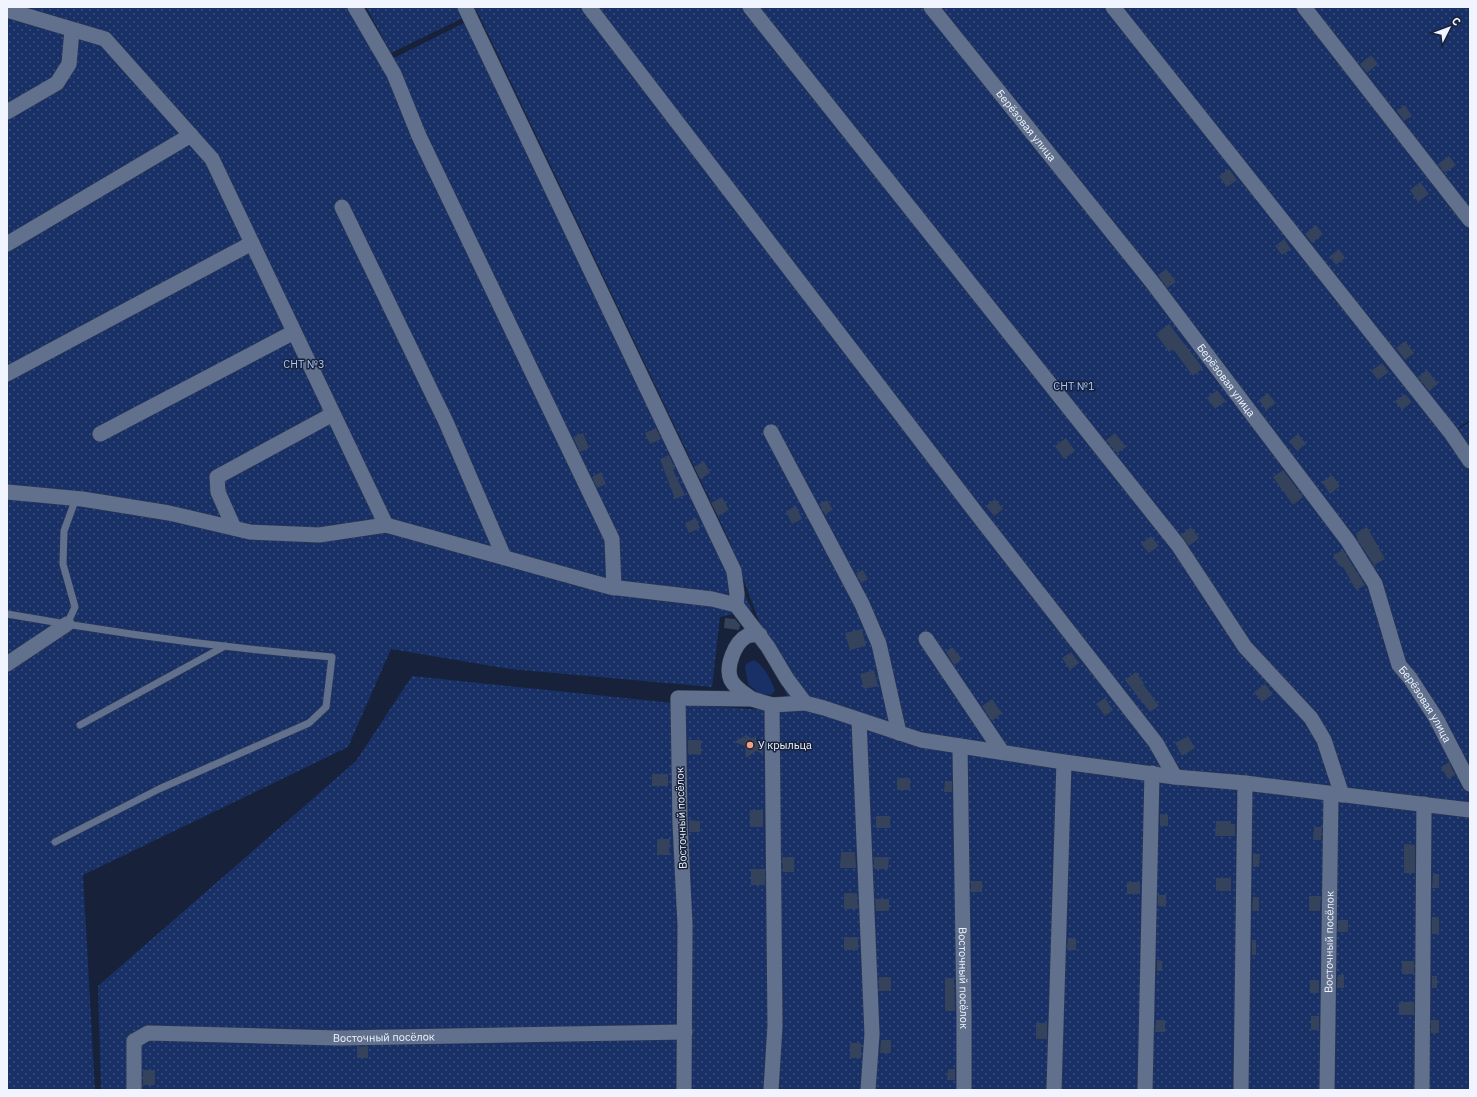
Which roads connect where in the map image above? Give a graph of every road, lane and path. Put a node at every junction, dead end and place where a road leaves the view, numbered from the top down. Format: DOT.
graph roads {
  1 [pos="355,7"];
  2 [pos="465,7"];
  3 [pos="589,7"];
  4 [pos="750,7"];
  5 [pos="931,7"];
  6 [pos="1113,7"];
  7 [pos="1304,7"];
  8 [pos="7,10"];
  9 [pos="72,30"];
  10 [pos="7,112"];
  11 [pos="191,135"];
  12 [pos="342,207"];
  13 [pos="1470,220"];
  14 [pos="252,243"];
  15 [pos="7,244"];
  16 [pos="294,332"];
  17 [pos="7,374"];
  18 [pos="333,414"];
  19 [pos="771,432"];
  20 [pos="100,434"];
  21 [pos="1470,461"];
  22 [pos="7,492"];
  23 [pos="76,498"];
  24 [pos="386,525"];
  25 [pos="234,528"];
  26 [pos="504,557"];
  27 [pos="614,588"];
  28 [pos="736,605"];
  29 [pos="7,614"];
  30 [pos="67,624"];
  31 [pos="760,635"];
  32 [pos="926,639"];
  33 [pos="226,646"];
  34 [pos="7,664"];
  35 [pos="752,699"];
  36 [pos="805,703"];
  37 [pos="772,705"];
  38 [pos="859,720"];
  39 [pos="80,725"];
  40 [pos="899,733"];
  41 [pos="960,746"];
  42 [pos="1002,752"];
  43 [pos="1064,762"];
  44 [pos="1152,773"];
  45 [pos="1176,777"];
  46 [pos="1245,783"];
  47 [pos="1470,784"];
  48 [pos="1336,794"];
  49 [pos="1424,804"];
  50 [pos="1470,810"];
  51 [pos="55,842"];
  52 [pos="685,1032"];
  53 [pos="134,1090"];
  54 [pos="684,1090"];
  55 [pos="771,1090"];
  56 [pos="868,1090"];
  57 [pos="964,1090"];
  58 [pos="1054,1090"];
  59 [pos="1145,1090"];
  60 [pos="1241,1090"];
  61 [pos="1327,1090"];
  62 [pos="1422,1090"];
  1 -- 27 [label="street"];
  2 -- 28 [label="street"];
  3 -- 45 [label="street"];
  4 -- 48 [label="street, Восточный посёлок"];
  5 -- 47 [label="street, Берёзовая улица"];
  6 -- 21 [label="street"];
  7 -- 13 [label="street"];
  8 -- 9 [label="street"];
  9 -- 10 [label="street"];
  9 -- 11 [label="street"];
  11 -- 14 [label="street"];
  11 -- 15 [label="street"];
  12 -- 26 [label="street"];
  14 -- 16 [label="street"];
  14 -- 17 [label="street"];
  16 -- 18 [label="street"];
  16 -- 20 [label="street"];
  18 -- 24 [label="street"];
  18 -- 25 [label="street"];
  19 -- 40 [label="street"];
  22 -- 23 [label="street"];
  23 -- 25 [label="street"];
  23 -- 30 [label="lane"];
  24 -- 25 [label="street"];
  24 -- 26 [label="street"];
  26 -- 27 [label="street"];
  27 -- 28 [label="street"];
  28 -- 31 [label="street"];
  29 -- 30 [label="lane"];
  30 -- 33 [label="lane"];
  30 -- 34 [label="street"];
  31 -- 35 [label="street"];
  31 -- 36 [label="street"];
  32 -- 42 [label="street"];
  33 -- 39 [label="lane"];
  33 -- 51 [label="lane"];
  35 -- 37 [label="street, Восточный посёлок"];
  35 -- 52 [label="street, Восточный посёлок"];
  36 -- 37 [label="street, Восточный посёлок"];
  36 -- 38 [label="street, Восточный посёлок"];
  37 -- 55 [label="street"];
  38 -- 40 [label="street, Восточный посёлок"];
  38 -- 56 [label="street"];
  40 -- 41 [label="street, Восточный посёлок"];
  41 -- 42 [label="street, Восточный посёлок"];
  41 -- 57 [label="street, Восточный посёлок"];
  42 -- 43 [label="street, Восточный посёлок"];
  43 -- 44 [label="street, Восточный посёлок"];
  43 -- 58 [label="street"];
  44 -- 45 [label="street, Восточный посёлок"];
  44 -- 59 [label="street"];
  45 -- 46 [label="street, Восточный посёлок"];
  46 -- 48 [label="street, Восточный посёлок"];
  46 -- 60 [label="street"];
  48 -- 49 [label="street, Восточный посёлок"];
  48 -- 61 [label="street, Восточный посёлок"];
  49 -- 50 [label="street, Восточный посёлок"];
  49 -- 62 [label="street"];
  52 -- 53 [label="street, Восточный посёлок"];
  52 -- 54 [label="street, Восточный посёлок"];
}
